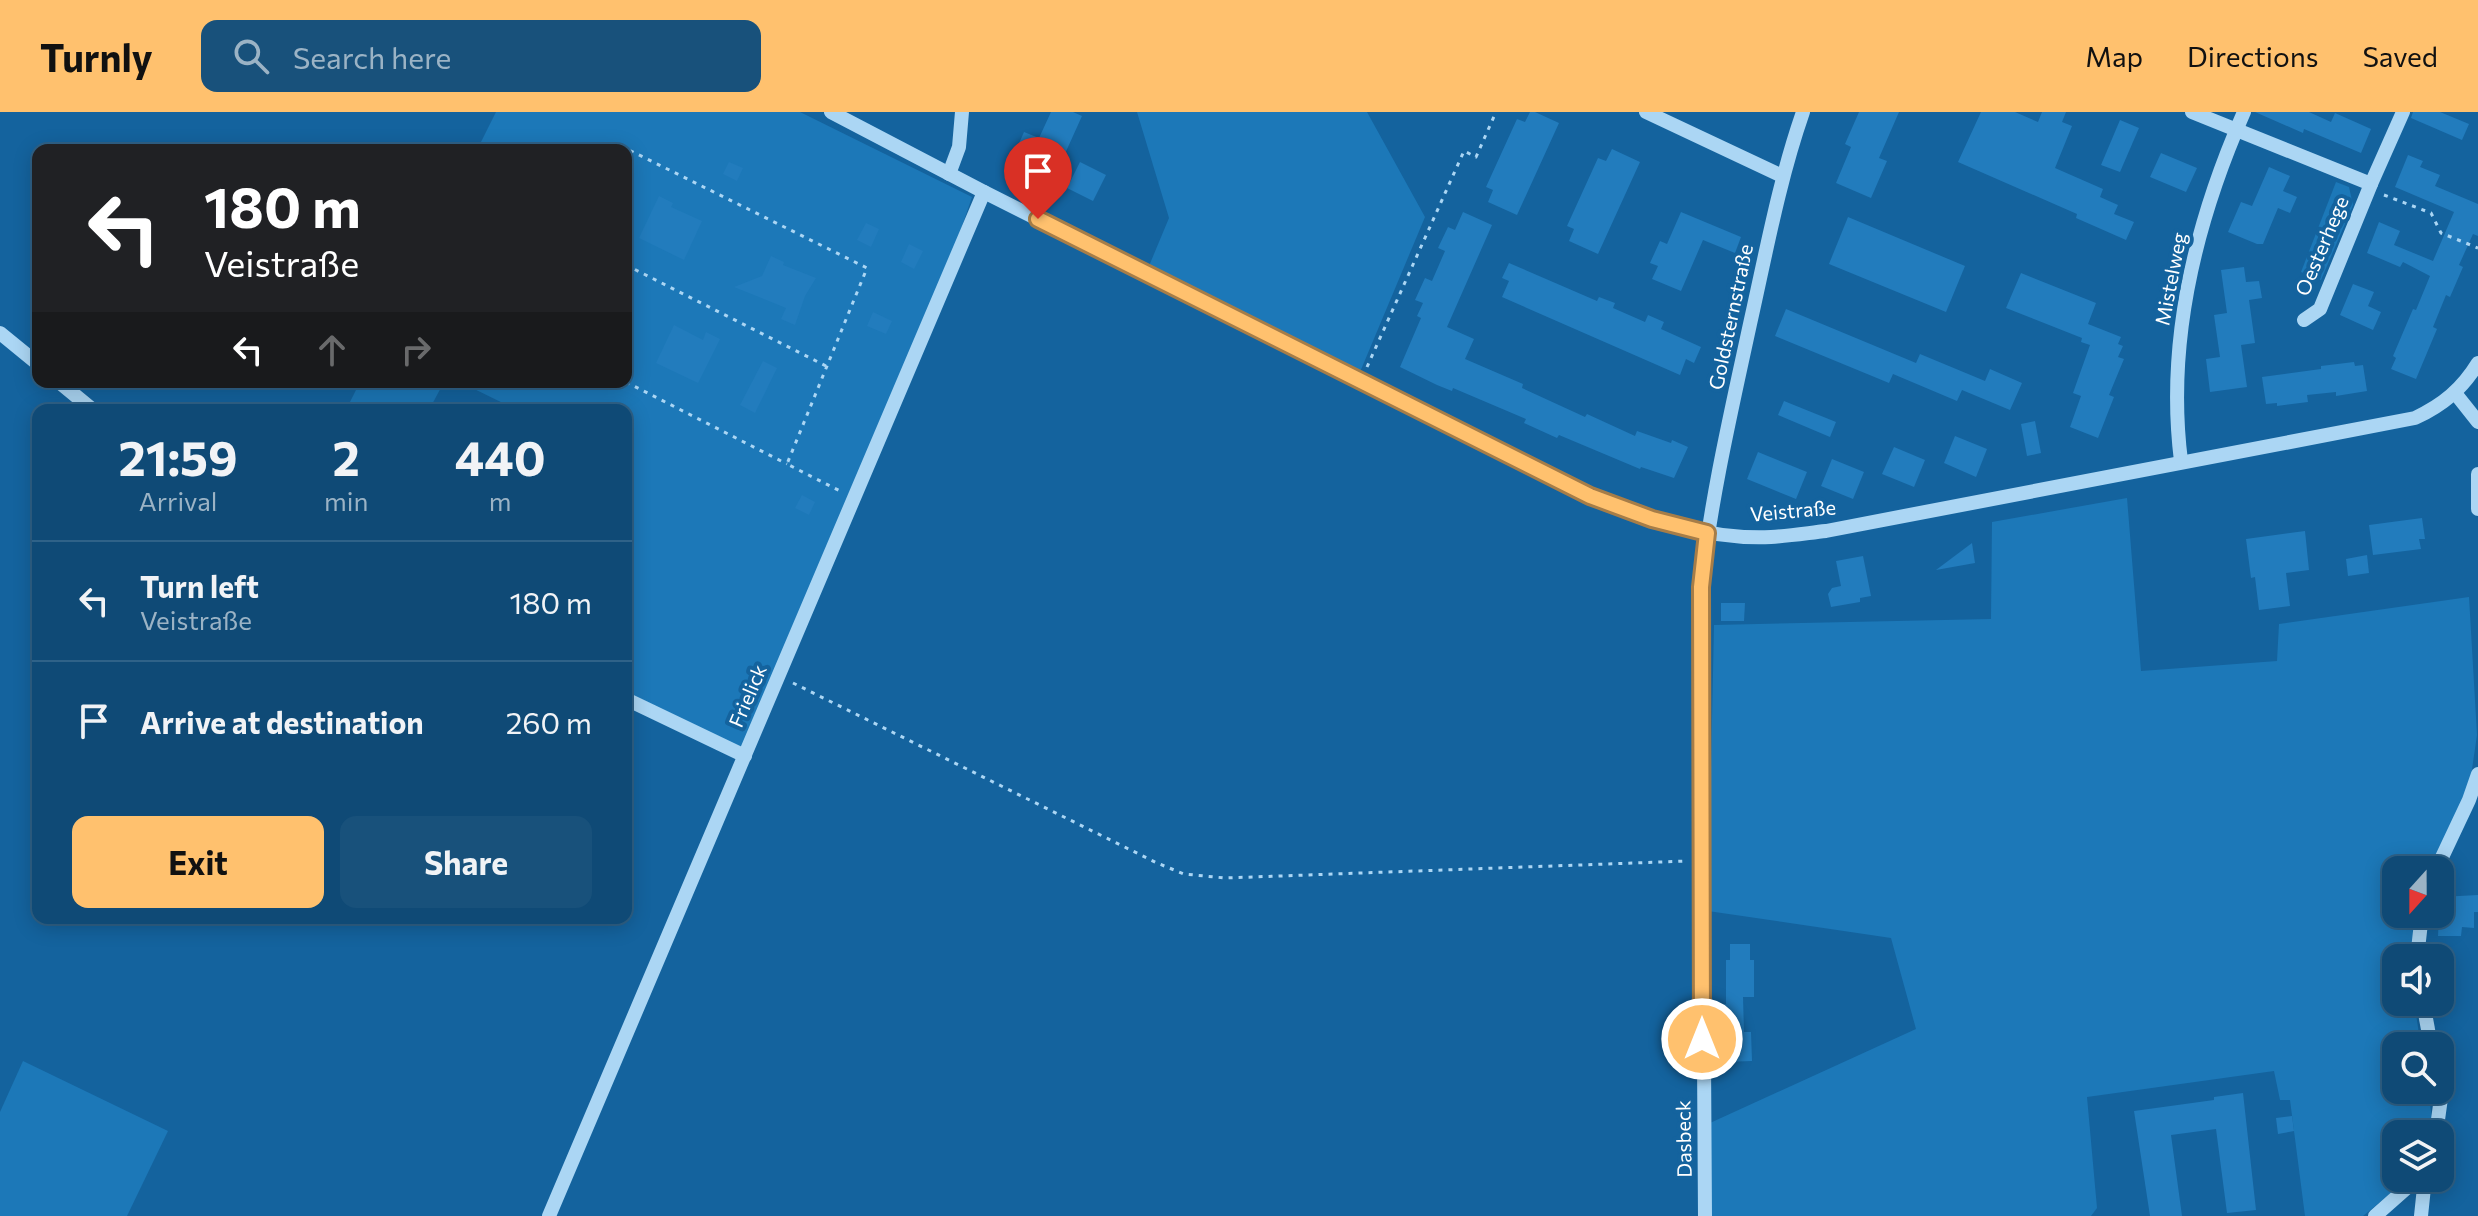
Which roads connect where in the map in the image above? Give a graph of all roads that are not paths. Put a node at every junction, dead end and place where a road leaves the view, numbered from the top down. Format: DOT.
graph roads {
  1 [pos="831,112"];
  2 [pos="962,112"];
  3 [pos="1646,112"];
  4 [pos="1803,112"];
  5 [pos="2192,112"];
  6 [pos="2244,112"];
  7 [pos="2403,112"];
  8 [pos="2236,130"];
  9 [pos="949,174"];
  10 [pos="1782,176"];
  11 [pos="2370,186"];
  12 [pos="984,192"];
  13 [pos="2304,320"];
  14 [pos="0,333"];
  15 [pos="32,359"];
  16 [pos="2478,363"];
  17 [pos="66,388"];
  18 [pos="2455,393"];
  19 [pos="86,404"];
  20 [pos="2478,422"];
  21 [pos="2181,461"];
  22 [pos="2478,474"];
  23 [pos="2478,509"];
  24 [pos="1707,533"];
  25 [pos="632,702"];
  26 [pos="745,756"];
  27 [pos="2478,774"];
  28 [pos="2443,856"];
  29 [pos="2402,1192"];
  30 [pos="2424,1192"];
  31 [pos="549,1216"];
  32 [pos="1705,1216"];
  33 [pos="2375,1216"];
  34 [pos="2421,1216"];
  1 -- 9 [label="street, Veistraße"];
  2 -- 9 [label="street"];
  3 -- 10 [label="street"];
  4 -- 10 [label="street, Goldsternstraße"];
  5 -- 8 [label="street, Oesterhege"];
  6 -- 8 [label="street, Mistelweg"];
  7 -- 11 [label="street, Oesterhege"];
  8 -- 11 [label="street, Oesterhege"];
  8 -- 21 [label="street, Mistelweg"];
  9 -- 12 [label="street, Veistraße"];
  10 -- 24 [label="street, Goldsternstraße"];
  11 -- 13 [label="street, Oesterhege"];
  12 -- 24 [label="street, Veistraße"];
  12 -- 26 [label="street, Frielick"];
  14 -- 15 [label="street"];
  16 -- 18 [label="street, Veistraße"];
  17 -- 19 [label="street"];
  18 -- 20 [label="street"];
  18 -- 21 [label="street, Veistraße"];
  21 -- 24 [label="street, Veistraße"];
  22 -- 23 [label="street"];
  24 -- 32 [label="street, Dasbeck"];
  25 -- 26 [label="street"];
  26 -- 31 [label="street, Frielick"];
  27 -- 28 [label="street"];
  29 -- 33 [label="street"];
  30 -- 34 [label="street"];
}
